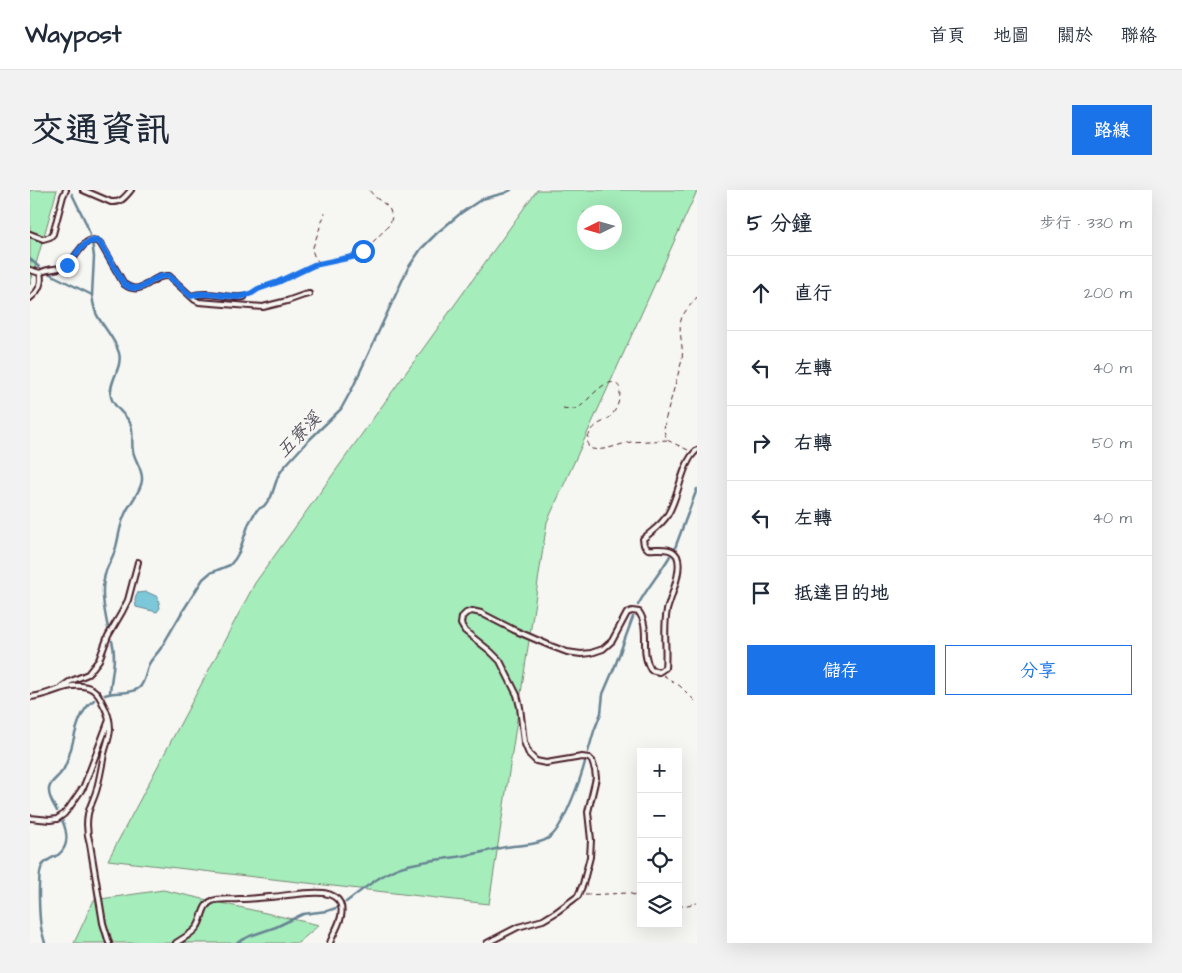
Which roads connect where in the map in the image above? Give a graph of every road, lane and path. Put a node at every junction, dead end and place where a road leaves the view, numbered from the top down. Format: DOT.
graph roads {
  1 [pos="66,190"];
  2 [pos="83,190"];
  3 [pos="131,190"];
  4 [pos="369,190"];
  5 [pos="325,213"];
  6 [pos="30,234"];
  7 [pos="321,264"];
  8 [pos="30,270"];
  9 [pos="40,274"];
  10 [pos="309,294"];
  11 [pos="191,296"];
  12 [pos="244,296"];
  13 [pos="697,297"];
  14 [pos="30,298"];
  15 [pos="563,408"];
  16 [pos="667,440"];
  17 [pos="696,451"];
  18 [pos="138,562"];
  19 [pos="659,672"];
  20 [pos="61,688"];
  21 [pos="30,697"];
  22 [pos="697,703"];
  23 [pos="109,720"];
  24 [pos="30,818"];
  25 [pos="578,896"];
  26 [pos="637,896"];
  27 [pos="697,903"];
  28 [pos="682,906"];
  29 [pos="110,943"];
  30 [pos="176,943"];
  31 [pos="330,943"];
  32 [pos="487,943"];
  1 -- 6 [label="lane"];
  2 -- 3 [label="lane"];
  4 -- 7 [label="path"];
  5 -- 7 [label="path"];
  7 -- 12 [label="path"];
  8 -- 9 [label="lane"];
  9 -- 11 [label="lane"];
  9 -- 14 [label="lane"];
  10 -- 11 [label="lane"];
  11 -- 12 [label="lane"];
  13 -- 16 [label="path"];
  15 -- 16 [label="path"];
  16 -- 17 [label="path"];
  17 -- 19 [label="lane"];
  18 -- 20 [label="lane"];
  19 -- 22 [label="path"];
  19 -- 25 [label="lane"];
  20 -- 21 [label="lane"];
  20 -- 23 [label="lane"];
  23 -- 24 [label="lane"];
  23 -- 29 [label="lane"];
  25 -- 26 [label="path"];
  25 -- 32 [label="lane"];
  27 -- 28 [label="path"];
  30 -- 31 [label="lane"];
}
